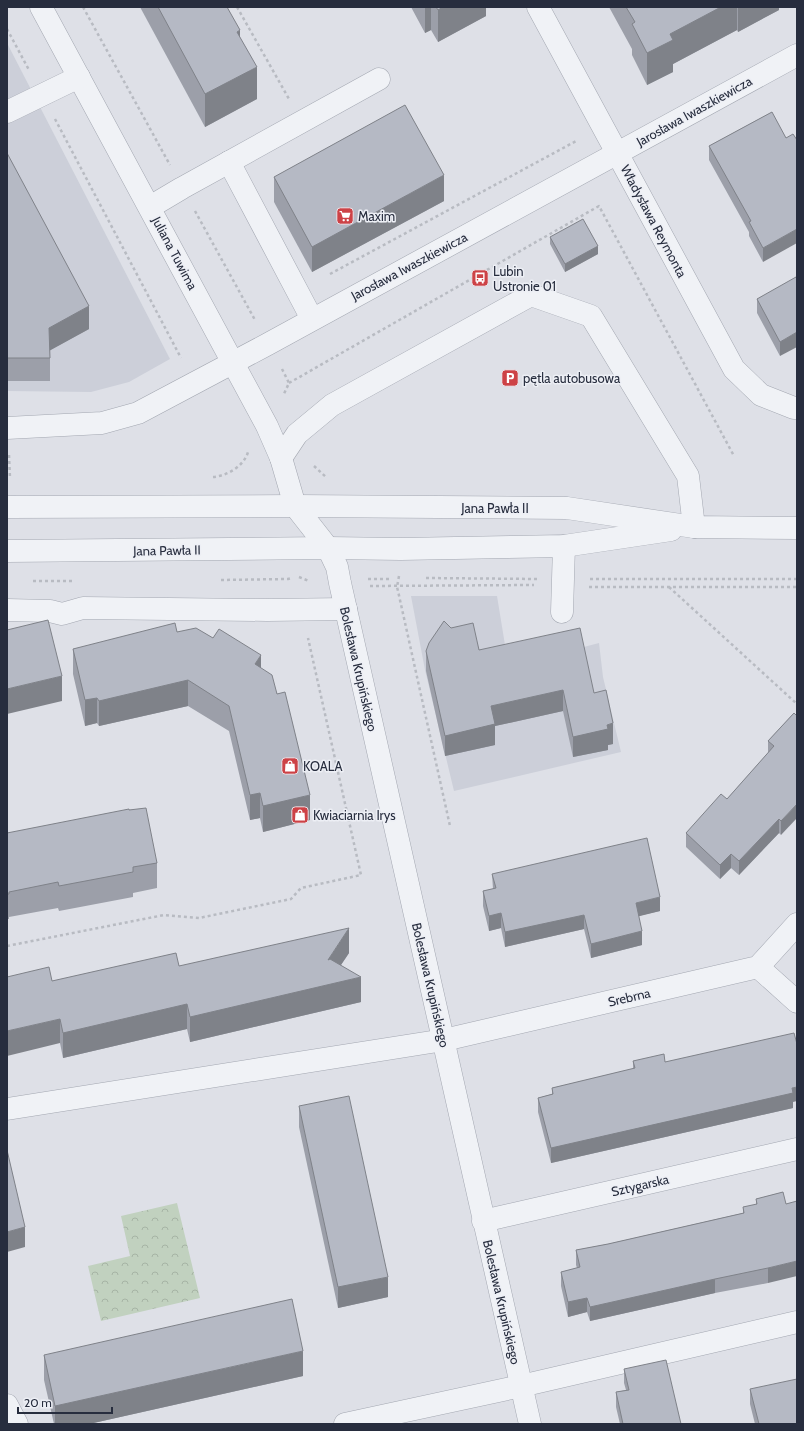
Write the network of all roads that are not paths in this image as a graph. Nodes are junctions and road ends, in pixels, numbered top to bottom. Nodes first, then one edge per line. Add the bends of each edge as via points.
1 (41, 7) edge
2 (538, 7) edge
3 (797, 55) edge
4 (79, 78) junction
5 (379, 79) dead end
6 (7, 112) edge
7 (617, 153) junction
8 (229, 162) junction
9 (150, 207) junction
10 (312, 319) junction
11 (233, 362) junction
12 (797, 408) edge
13 (7, 428) edge
14 (281, 458) junction
15 (295, 506) junction
16 (7, 508) edge
17 (694, 527) junction
18 (797, 528) edge
19 (564, 546) junction
20 (328, 548) junction
21 (7, 551) edge
22 (346, 609) junction
23 (7, 610) edge
24 (562, 612) dead end
25 (797, 924) edge
26 (758, 967) junction
27 (797, 1002) edge
28 (444, 1040) junction
29 (7, 1109) edge
30 (797, 1149) edge
31 (484, 1221) junction
32 (797, 1322) edge
33 (521, 1386) junction
34 (7, 1405) edge
35 (17, 1424) edge
36 (345, 1424) edge
37 (530, 1424) edge

1 - 4 street, Juliana Tuwima
2 - 7 street, Władysława Reymonta
3 - 7 street, Jarosława Iwaszkiewicza
4 - 6 street
4 - 9 street, Juliana Tuwima
5 - 8 street
7 - 10 street, Jarosława Iwaszkiewicza
7 - 12 street, Władysława Reymonta via 734,369 761,395
8 - 9 street
8 - 10 street
9 - 11 street, Juliana Tuwima
10 - 11 street, Jarosława Iwaszkiewicza
11 - 13 street, Jarosława Iwaszkiewicza via 138,413 102,423
11 - 14 street, Juliana Tuwima
14 - 15 street, Juliana Tuwima
14 - 17 street via 297,434 332,405 531,295 591,316 688,476
15 - 16 street, Jana Pawła II
15 - 17 street, Jana Pawła II via 567,508
15 - 20 street
17 - 18 street, Jana Pawła II
17 - 19 street, Jana Pawła II
19 - 20 street, Jana Pawła II
19 - 24 street
20 - 21 street, Jana Pawła II
20 - 22 street, Bolesława Krupińskiego via 337,567
22 - 23 street via 83,608 62,614 50,610
22 - 28 street, Bolesława Krupińskiego
25 - 26 street
26 - 27 street
26 - 28 street, Srebrna
28 - 29 street, Srebrna
28 - 31 street, Bolesława Krupińskiego
30 - 31 street, Sztygarska
31 - 33 street, Bolesława Krupińskiego
32 - 33 street
33 - 36 street
33 - 37 street, Bolesława Krupińskiego
34 - 35 street

